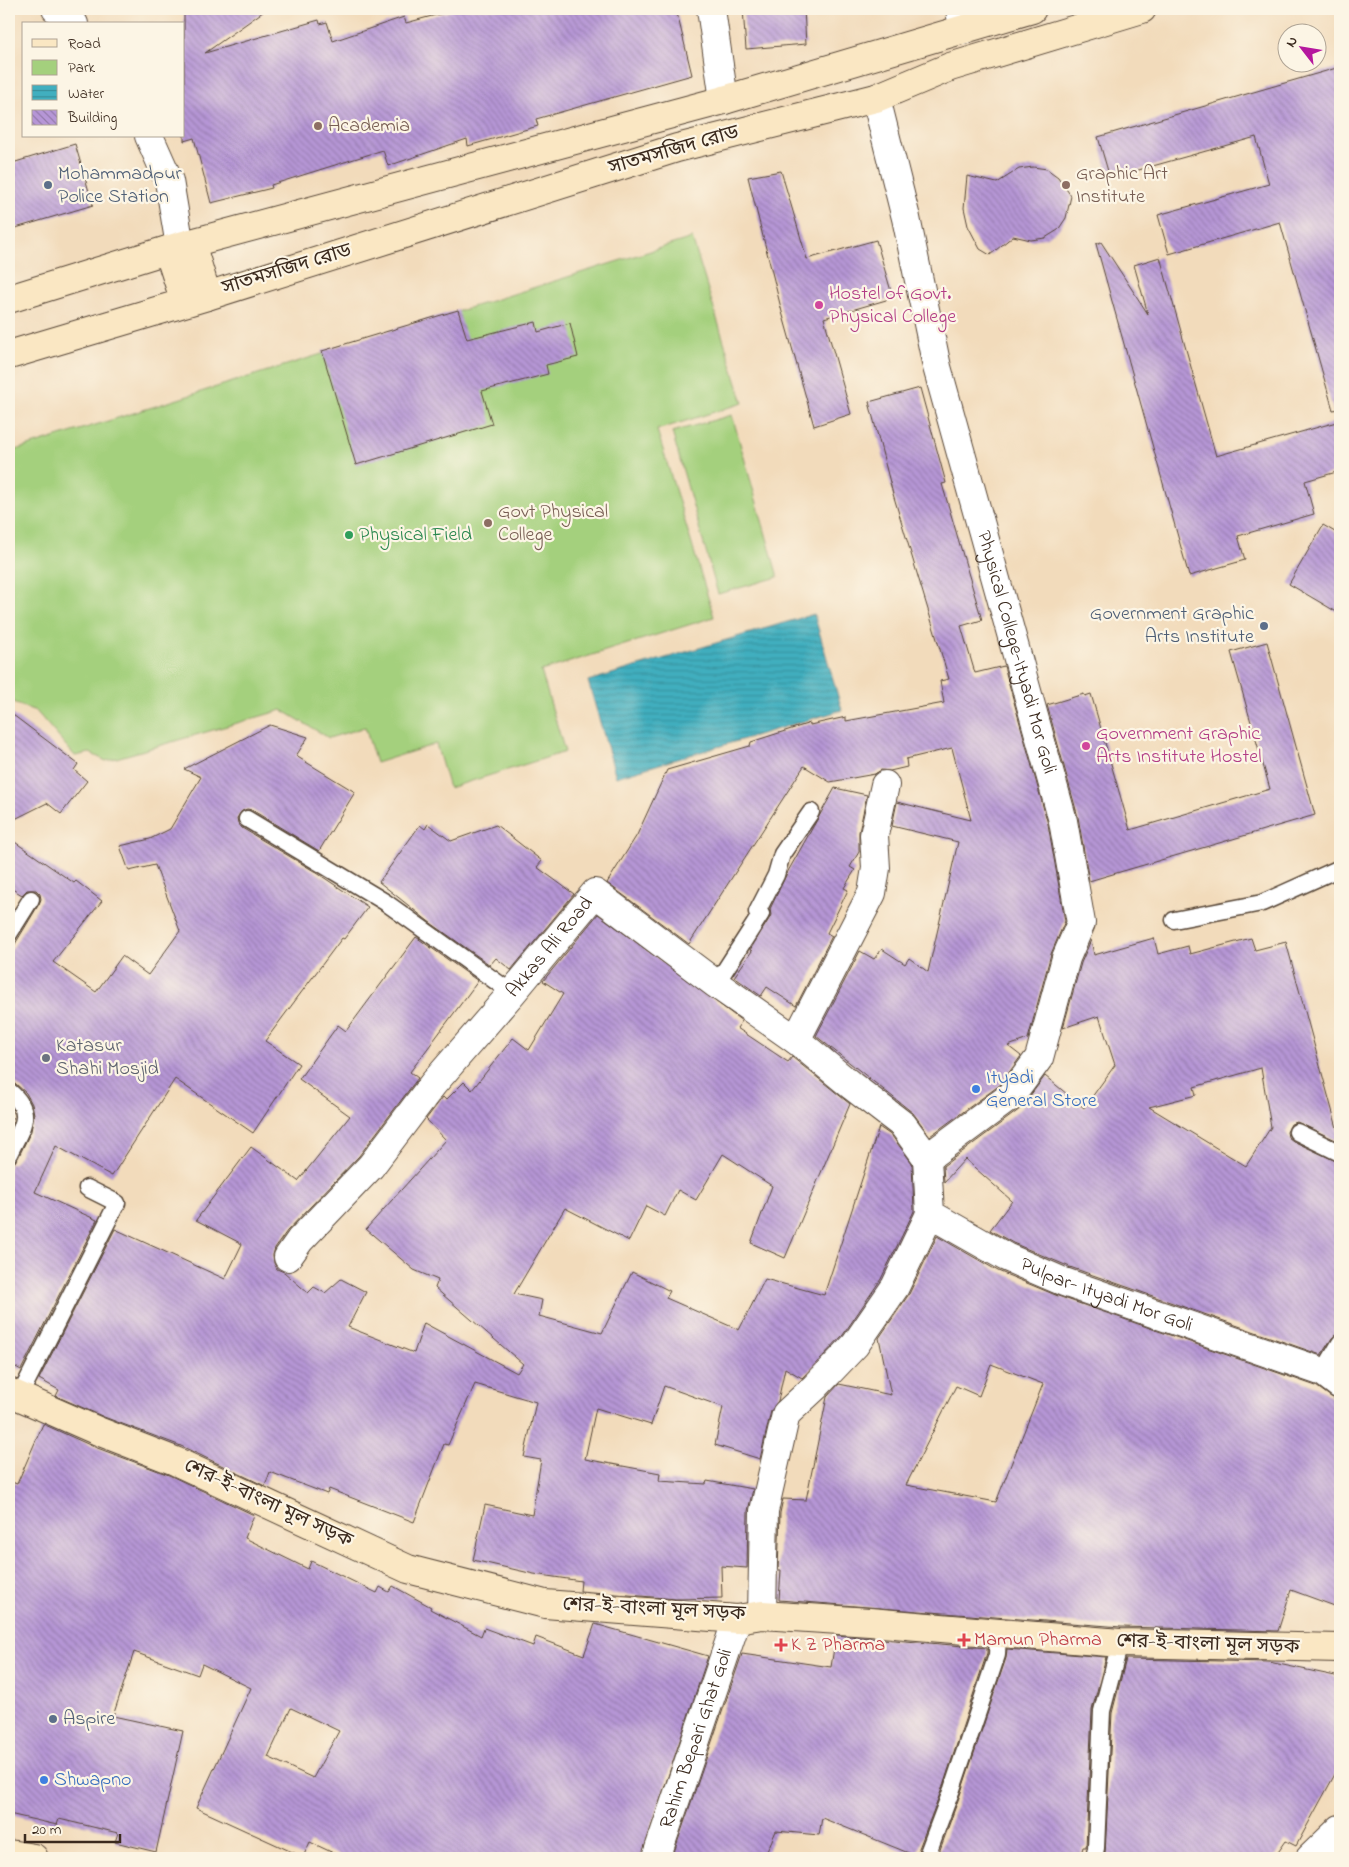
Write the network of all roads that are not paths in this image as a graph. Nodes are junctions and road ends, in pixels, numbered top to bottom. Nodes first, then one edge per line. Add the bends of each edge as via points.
1 (56, 9) edge
2 (710, 9) edge
3 (1032, 9) edge
4 (1142, 9) edge
5 (962, 19) edge
6 (72, 22) edge
7 (876, 98) junction
8 (724, 100) junction
9 (150, 138) edge
10 (180, 246) junction
11 (9, 299) edge
12 (196, 299) junction
13 (9, 355) edge
14 (885, 786) dead end
15 (811, 812) dead end
16 (247, 819) dead end
17 (1340, 868) edge
18 (30, 899) dead end
19 (1174, 920) dead end
20 (9, 934) edge
21 (716, 984) junction
22 (512, 993) junction
23 (796, 1040) junction
24 (9, 1091) edge
25 (1297, 1132) dead end
26 (1340, 1153) edge
27 (9, 1154) edge
28 (926, 1158) junction
29 (87, 1188) dead end
30 (930, 1214) junction
31 (288, 1257) dead end
32 (1340, 1343) edge
33 (1332, 1378) edge
34 (14, 1394) edge
35 (750, 1617) junction
36 (998, 1633) junction
37 (1120, 1644) junction
38 (1340, 1648) edge
39 (1340, 1828) edge
40 (9, 1854) edge
41 (34, 1858) edge
42 (656, 1858) edge
43 (926, 1858) edge
44 (1094, 1858) edge
45 (1310, 1858) edge

1 - 6 street
2 - 8 street
3 - 5 main road, সাতমসজিদ রোড
4 - 7 main road, সাতমসজিদ রোড via 950,67
5 - 8 main road, সাতমসজিদ রোড
7 - 12 main road, সাতমসজিদ রোড via 677,148
7 - 28 street, Physical College-Ityadi Mor Goli via 906,218 937,367 1063,821 1081,923 1066,958 1039,1058 1011,1096
8 - 10 main road, সাতমসজিদ রোড
9 - 10 street via 169,181
10 - 11 main road, সাতমসজিদ রোড
10 - 12 main road
12 - 13 main road, সাতমসজিদ রোড
14 - 23 street via 874,835 876,868 872,893
15 - 21 lane via 782,854 776,875 757,912 761,914
16 - 22 lane via 386,902
17 - 19 lane via 1262,902
18 - 20 lane
21 - 22 street, Akkas Ali Road via 595,892
21 - 23 street, Akkas Ali Road
22 - 31 street, Akkas Ali Road via 433,1084 371,1166 300,1240
23 - 28 street, Akkas Ali Road via 903,1125
24 - 27 lane via 19,1099 25,1112
25 - 26 lane
28 - 30 street
29 - 34 lane via 117,1203
30 - 33 street, Pulpar- Ityadi Mor Goli via 1006,1257 1064,1282
30 - 35 street, Rahim Bepari Ghat Goli via 895,1287 854,1345 786,1414 764,1511
32 - 33 lane
34 - 35 main road, শের-ই-বাংলা মূল সড়ক via 175,1461 408,1569 545,1604
35 - 36 main road, শের-ই-বাংলা মূল সড়ক
35 - 42 street, Rahim Bepari Ghat Goli
36 - 37 main road, শের-ই-বাংলা মূল সড়ক
36 - 43 lane via 997,1655
37 - 38 main road, শের-ই-বাংলা মূল সড়ক
37 - 44 lane via 1102,1711
39 - 45 street
40 - 41 main road

